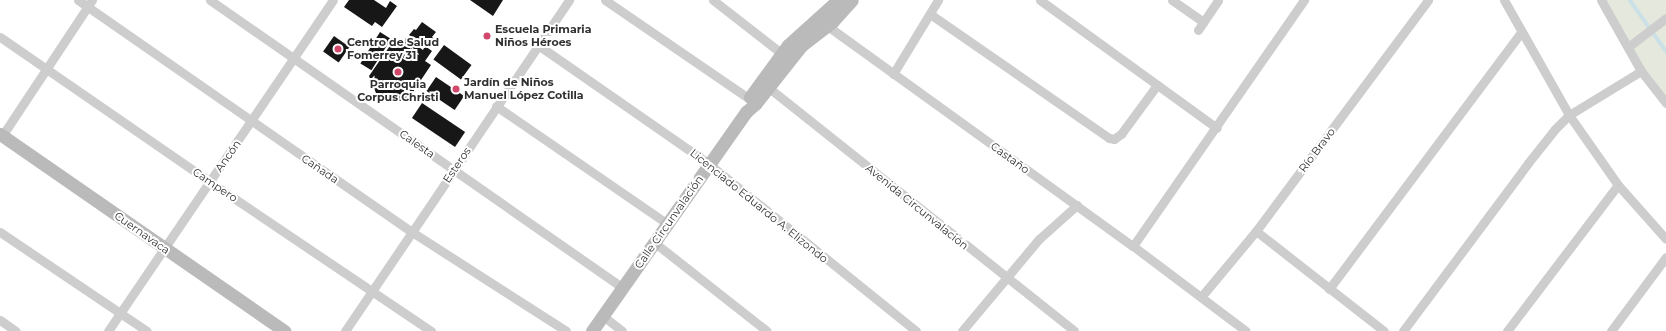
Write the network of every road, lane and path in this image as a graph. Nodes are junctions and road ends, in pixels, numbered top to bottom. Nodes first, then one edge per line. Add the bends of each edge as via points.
1 (78, 0) edge
2 (210, 0) edge
3 (333, 0) edge
4 (569, 0) edge
5 (605, 0) edge
6 (713, 0) edge
7 (852, 0) edge
8 (938, 0) edge
9 (1040, 0) edge
10 (1172, 0) edge
11 (1218, 0) edge
12 (1428, 0) edge
13 (1504, 0) edge
14 (1601, 0) edge
15 (1302, 1) edge
16 (90, 3) edge
17 (835, 4) edge
18 (930, 14) junction
19 (1666, 18) edge
20 (822, 22) junction
21 (1521, 32) junction
22 (0, 37) edge
23 (538, 45) junction
24 (1628, 47) junction
25 (781, 54) junction
26 (294, 58) junction
27 (46, 68) junction
28 (1642, 71) junction
29 (893, 74) junction
30 (765, 84) junction
31 (1157, 85) junction
32 (752, 101) junction
33 (1666, 103) edge
34 (496, 106) junction
35 (1569, 115) junction
36 (251, 122) junction
37 (1217, 128) junction
38 (1, 135) edge
39 (709, 164) junction
40 (454, 170) junction
41 (210, 182) junction
42 (1618, 185) junction
43 (1076, 206) junction
44 (668, 224) junction
45 (1256, 231) junction
46 (0, 232) edge
47 (412, 232) junction
48 (1666, 239) edge
49 (655, 243) junction
50 (1133, 246) junction
51 (164, 248) junction
52 (1666, 257) edge
53 (1006, 277) junction
54 (623, 288) junction
55 (1329, 289) junction
56 (373, 291) junction
57 (1201, 297) junction
58 (120, 313) junction
59 (603, 316) junction
60 (0, 320) edge
61 (16, 331) edge
62 (108, 331) edge
63 (147, 331) edge
64 (285, 331) edge
65 (345, 331) edge
66 (431, 331) edge
67 (566, 331) edge
68 (592, 331) edge
69 (622, 331) edge
70 (767, 331) edge
71 (916, 331) edge
72 (962, 331) edge
73 (1074, 331) edge
74 (1246, 331) edge
75 (1384, 331) edge
76 (1403, 331) edge
77 (1507, 331) edge
78 (1611, 331) edge

1 - 16 street, Cañada
2 - 26 street, Calesta
3 - 26 street, Ancón
4 - 23 street, Esteros
5 - 32 street
6 - 25 street
7 - 17 street
8 - 18 street
9 - 31 street
10 - 11 street via 1200,26
12 - 45 street, Río Bravo
13 - 21 street
14 - 24 street
15 - 37 street
16 - 27 street
16 - 36 street, Cañada
17 - 20 street
18 - 29 street
18 - 31 street via 1109,138 1114,139 1120,134
19 - 24 street
20 - 25 street, Calle Circunvalación via 795,39
20 - 29 street, Castaño
20 - 30 street, Calle Circunvalación
21 - 35 street
21 - 55 street
22 - 27 street, Campero
23 - 34 street, Esteros
23 - 39 street, Licenciado Eduardo A. Elizondo
24 - 28 street
25 - 30 street, Calle Circunvalación
26 - 36 street, Ancón
26 - 40 street, Calesta
27 - 38 street
27 - 41 street, Campero
28 - 33 street
28 - 35 street
29 - 43 street, Castaño
30 - 32 street, Calle Circunvalación
30 - 53 street, Avenida Circunvalación
31 - 37 street
32 - 39 street, Calle Circunvalación
34 - 40 street, Esteros
34 - 44 street
35 - 42 street
35 - 76 street via 1528,163
36 - 41 street, Ancón
36 - 47 street, Cañada
37 - 50 street
38 - 51 street, Cuernavaca
39 - 44 street, Calle Circunvalación
39 - 71 street, Licenciado Eduardo A. Elizondo
40 - 47 street, Esteros
40 - 54 street, Calesta
41 - 51 street, Ancón
41 - 56 street, Campero
42 - 48 street
42 - 77 street
43 - 50 street, Castaño
43 - 53 street via 1039,239
44 - 49 street, Calle Circunvalación
45 - 55 street
45 - 57 street, Río Bravo
46 - 58 street
47 - 56 street, Esteros
47 - 67 street, Cañada
49 - 54 street, Calle Circunvalación
49 - 70 street
50 - 57 street, Castaño
51 - 58 street, Ancón
51 - 64 street, Cuernavaca
52 - 78 street
53 - 72 street
53 - 73 street, Avenida Circunvalación
54 - 59 street, Calle Circunvalación
55 - 75 street
56 - 65 street, Esteros
56 - 66 street, Campero
57 - 74 street, Castaño
58 - 62 street, Ancón
58 - 63 street
59 - 68 street, Calle Circunvalación
59 - 69 street
60 - 61 street

